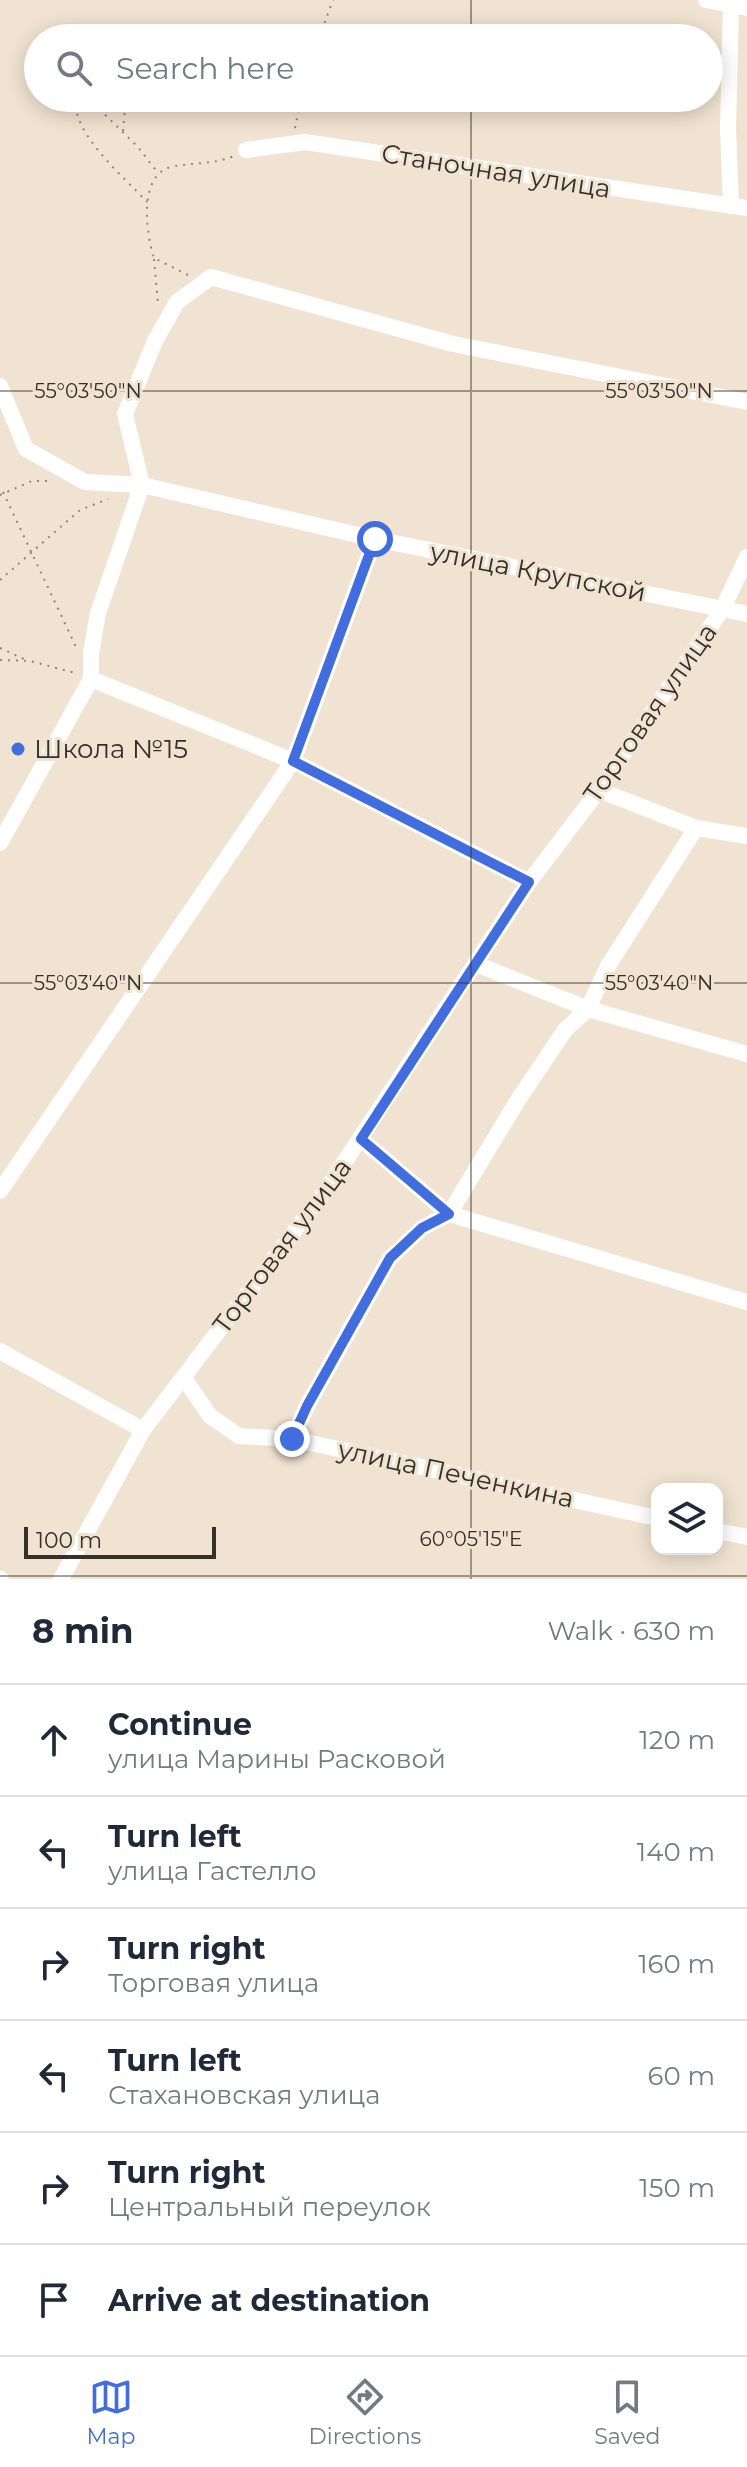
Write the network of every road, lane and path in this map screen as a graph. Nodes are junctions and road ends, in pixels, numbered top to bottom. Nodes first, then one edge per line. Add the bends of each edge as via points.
1 (333, 0) edge
2 (706, 0) edge
3 (739, 6) edge
4 (324, 24) edge
5 (75, 112) edge
6 (102, 112) edge
7 (125, 112) edge
8 (298, 112) edge
9 (123, 132) junction
10 (305, 142) junction
11 (246, 150) joint
12 (159, 174) junction
13 (148, 203) junction
14 (739, 207) edge
15 (154, 258) junction
16 (211, 277) junction
17 (157, 313) dead end
18 (0, 386) edge
19 (747, 402) edge
20 (59, 481) dead end
21 (142, 485) junction
22 (1, 494) edge
23 (118, 495) dead end
24 (375, 539) junction
25 (32, 552) junction
26 (747, 557) edge
27 (0, 580) edge
28 (723, 608) junction
29 (747, 614) edge
30 (0, 648) edge
31 (78, 651) dead end
32 (0, 660) edge
33 (30, 661) junction
34 (91, 679) junction
35 (293, 761) junction
36 (599, 790) junction
37 (696, 828) junction
38 (747, 836) edge
39 (0, 843) edge
40 (529, 882) junction
41 (476, 964) junction
42 (588, 1009) junction
43 (747, 1054) edge
44 (361, 1139) junction
45 (0, 1191) edge
46 (449, 1214) junction
47 (747, 1302) edge
48 (0, 1351) edge
49 (184, 1378) junction
50 (143, 1430) junction
51 (292, 1439) junction
52 (651, 1517) edge
53 (723, 1532) edge
54 (747, 1537) edge
55 (61, 1579) edge

1 - 4 path
2 - 3 street
3 - 14 street via 728,129
5 - 13 path via 99,152
6 - 9 path
7 - 9 path
8 - 10 path via 295,128
9 - 12 path
10 - 11 street, Станочная улица
10 - 14 street, Станочная улица
11 - 12 path via 207,165 167,168
12 - 13 path
13 - 15 path via 147,237
15 - 16 path via 192,277
15 - 17 path
16 - 19 street via 453,344
16 - 21 street via 177,302 125,414
18 - 21 street, улица Крупской via 26,449 85,482
20 - 22 path via 32,481
21 - 24 street, улица Крупской
21 - 34 street via 98,613
22 - 25 path
23 - 25 path via 80,510
24 - 28 street, улица Крупской
24 - 35 street
25 - 27 path
25 - 31 path
26 - 28 street, Торговая улица
28 - 29 street, улица Крупской
28 - 36 street, Торговая улица
30 - 33 path
32 - 33 path
33 - 34 path
34 - 35 street
34 - 39 street
35 - 40 street
35 - 45 street
36 - 37 street
36 - 40 street, Торговая улица
37 - 38 street
37 - 42 street via 608,966
40 - 41 street, Торговая улица
41 - 42 street
41 - 44 street, Торговая улица
42 - 43 street
42 - 46 street via 565,1030
44 - 46 street
44 - 49 street, Торговая улица
46 - 47 street
46 - 51 street via 422,1228 390,1258
48 - 50 street
49 - 50 street, Торговая улица
49 - 51 street, улица Печенкина via 210,1416 239,1436
50 - 55 street, Торговая улица
51 - 52 street, улица Печенкина
53 - 54 street

